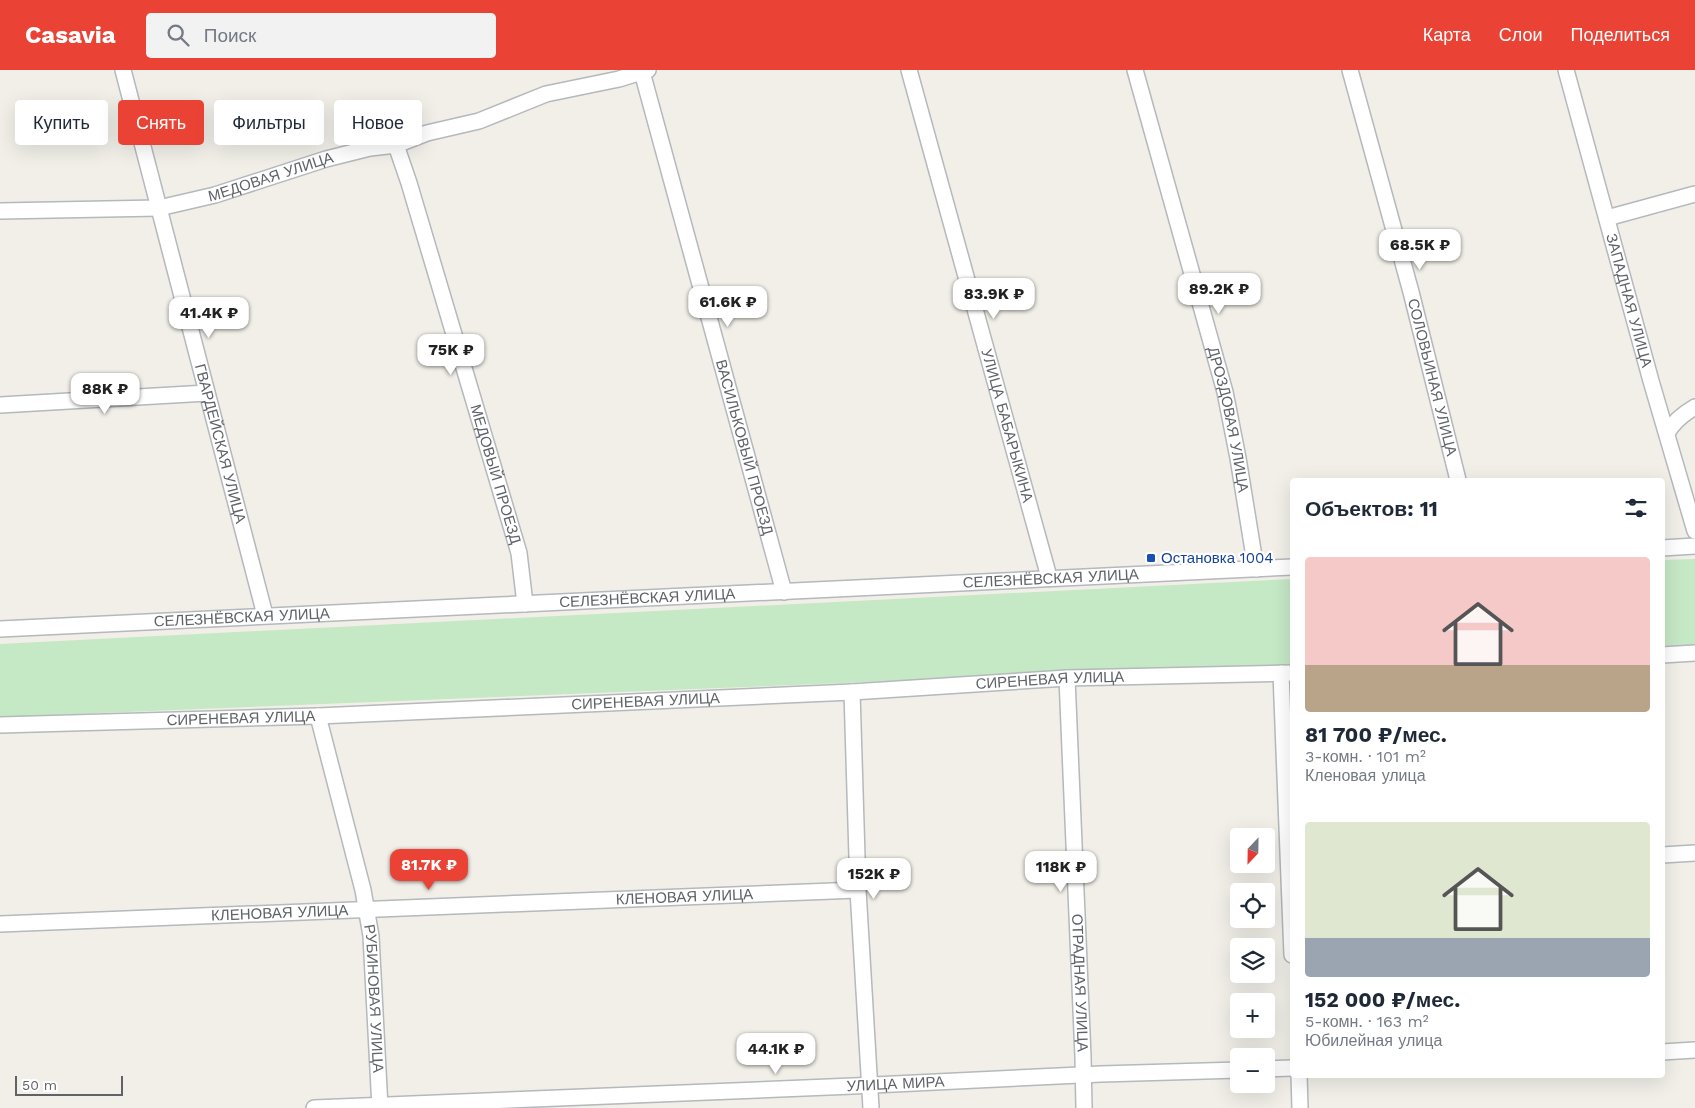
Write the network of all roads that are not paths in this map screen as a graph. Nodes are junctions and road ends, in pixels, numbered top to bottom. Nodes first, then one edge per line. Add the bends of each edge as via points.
1 (122, 70) edge
2 (909, 70) edge
3 (1135, 70) edge
4 (1350, 70) edge
5 (1566, 70) edge
6 (645, 71) edge
7 (422, 134) edge
8 (396, 145) joint
9 (1695, 194) edge
10 (159, 208) junction
11 (0, 211) edge
12 (1607, 218) junction
13 (207, 393) junction
14 (0, 405) edge
15 (1695, 407) edge
16 (1667, 433) junction
17 (1457, 478) edge
18 (1695, 531) edge
19 (1695, 546) edge
20 (1665, 548) edge
21 (1290, 567) edge
22 (1256, 569) junction
23 (1049, 578) junction
24 (784, 592) junction
25 (525, 604) junction
26 (265, 615) junction
27 (0, 629) edge
28 (1695, 653) edge
29 (1665, 655) edge
30 (1287, 673) edge
31 (1066, 678) junction
32 (852, 692) junction
33 (318, 716) junction
34 (0, 725) edge
35 (1290, 821) edge
36 (1695, 853) edge
37 (1665, 854) edge
38 (858, 890) junction
39 (367, 908) junction
40 (0, 924) edge
41 (1695, 1050) edge
42 (1665, 1052) edge
43 (1290, 1068) edge
44 (1275, 1069) edge
45 (1230, 1070) edge
46 (1083, 1075) junction
47 (1299, 1078) edge
48 (870, 1086) junction
49 (380, 1107) edge
50 (314, 1108) edge
51 (871, 1108) edge
52 (1084, 1108) edge
53 (1300, 1108) edge

1 - 10 street, ГВАРДЕЙСКАЯ УЛИЦА
2 - 23 street, УЛИЦА БАБАРЫКИНА
3 - 22 street, ДРОЗДОВАЯ УЛИЦА via 1225,392
4 - 17 street, СОЛОВЬИНАЯ УЛИЦА
5 - 12 street, ЗАПАДНАЯ УЛИЦА
6 - 7 street, МЕДОВАЯ УЛИЦА via 546,94 479,121
6 - 24 street, ВАСИЛЬКОВЫЙ ПРОЕЗД
8 - 10 street, МЕДОВАЯ УЛИЦА via 326,159
8 - 25 street, МЕДОВЫЙ ПРОЕЗД via 518,553
9 - 12 street
10 - 11 street, МЕДОВАЯ УЛИЦА
10 - 13 street, ГВАРДЕЙСКАЯ УЛИЦА
12 - 16 street, ЗАПАДНАЯ УЛИЦА
13 - 14 street
13 - 26 street, ГВАРДЕЙСКАЯ УЛИЦА
15 - 16 street via 1684,413
16 - 18 street, ЗАПАДНАЯ УЛИЦА
19 - 20 street
21 - 22 street, СЕЛЕЗНЁВСКАЯ УЛИЦА
22 - 23 street, СЕЛЕЗНЁВСКАЯ УЛИЦА
23 - 24 street, СЕЛЕЗНЁВСКАЯ УЛИЦА
24 - 25 street, СЕЛЕЗНЁВСКАЯ УЛИЦА
25 - 26 street, СЕЛЕЗНЁВСКАЯ УЛИЦА
26 - 27 street, СЕЛЕЗНЁВСКАЯ УЛИЦА
28 - 29 street
30 - 31 street, СИРЕНЕВАЯ УЛИЦА
30 - 35 street
31 - 32 street, СИРЕНЕВАЯ УЛИЦА
31 - 46 street, ОТРАДНАЯ УЛИЦА
32 - 33 street, СИРЕНЕВАЯ УЛИЦА
32 - 38 street
33 - 34 street, СИРЕНЕВАЯ УЛИЦА
33 - 39 street, РУБИНОВАЯ УЛИЦА
36 - 37 street
38 - 39 street, КЛЕНОВАЯ УЛИЦА
38 - 48 street
39 - 40 street, КЛЕНОВАЯ УЛИЦА
39 - 49 street, РУБИНОВАЯ УЛИЦА via 372,936
41 - 42 street
43 - 44 street
45 - 46 street, УЛИЦА МИРА
46 - 48 street, УЛИЦА МИРА
46 - 52 street, ОТРАДНАЯ УЛИЦА
47 - 53 street
48 - 49 street, УЛИЦА МИРА
48 - 51 street
49 - 50 street, УЛИЦА МИРА

